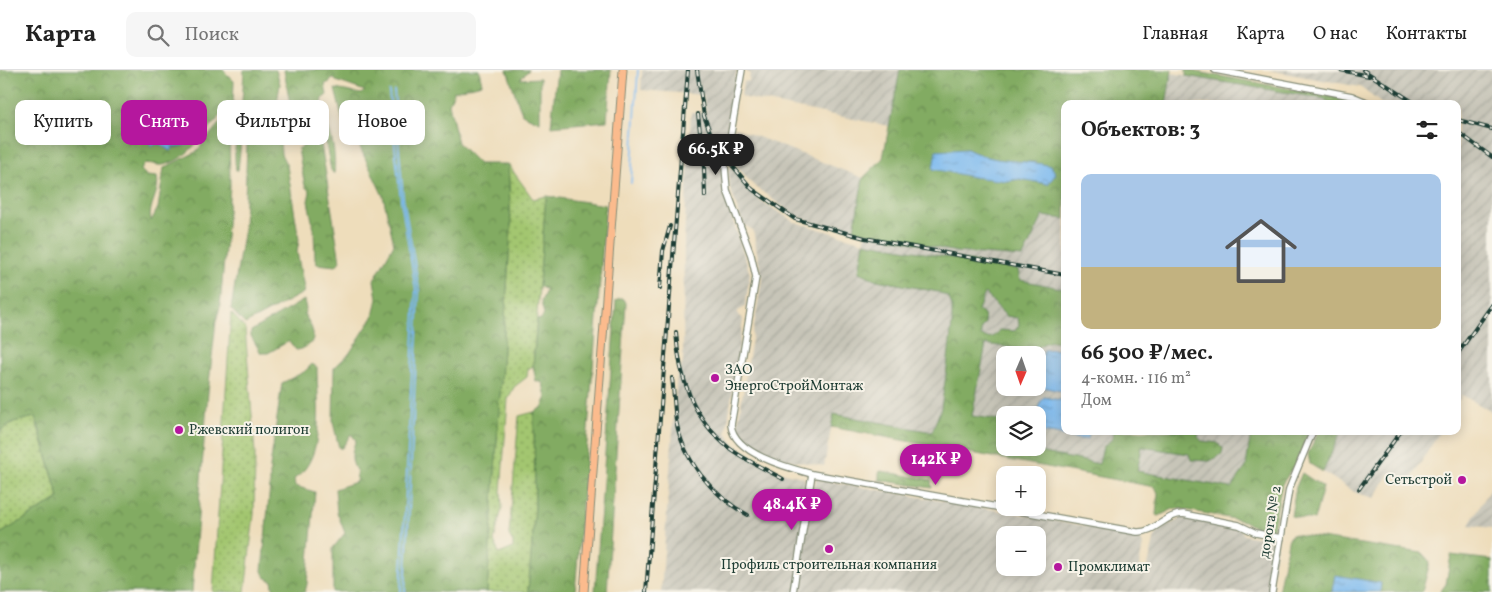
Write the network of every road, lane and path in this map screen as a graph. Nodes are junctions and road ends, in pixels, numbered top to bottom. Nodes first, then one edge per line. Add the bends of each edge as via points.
1 (623, 70) edge
2 (742, 70) edge
3 (1215, 70) edge
4 (1362, 100) edge
5 (1311, 435) edge
6 (812, 474) junction
7 (1281, 538) junction
8 (584, 592) edge
9 (793, 592) edge
10 (1272, 592) edge

1 - 8 main road
2 - 6 street via 725,167 727,190 756,277 732,432 742,445 776,464
3 - 4 street
5 - 7 street, дорога № 2 via 1289,489
6 - 7 street via 1138,532 1183,514 1239,525 1256,533
6 - 9 street
7 - 10 street, дорога № 2

